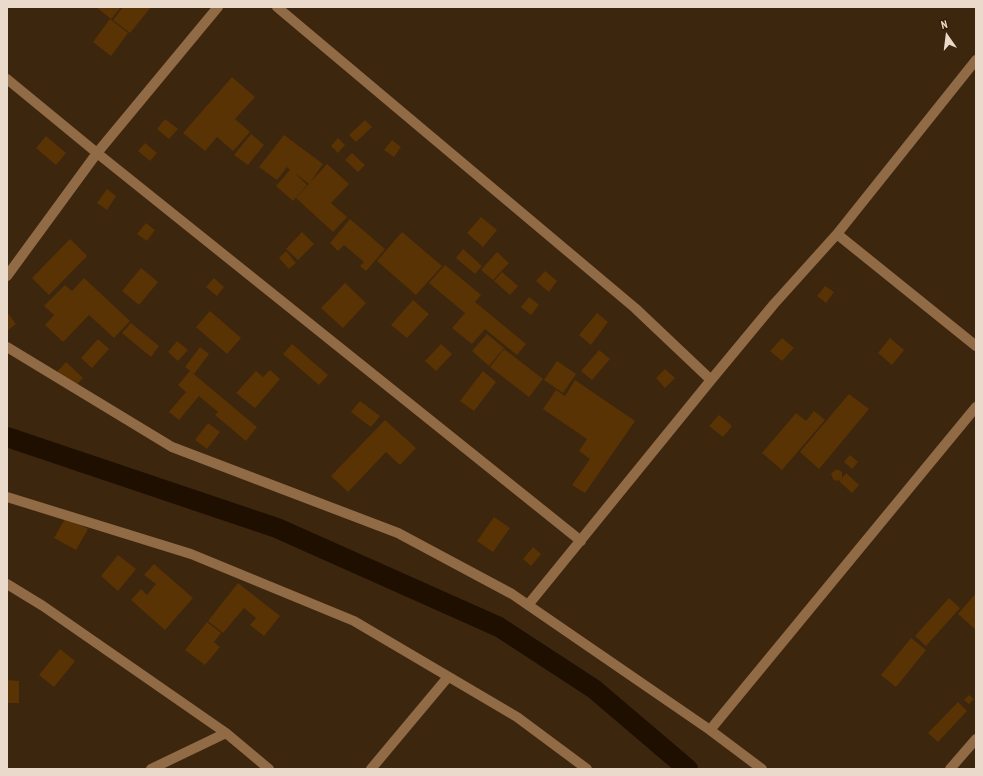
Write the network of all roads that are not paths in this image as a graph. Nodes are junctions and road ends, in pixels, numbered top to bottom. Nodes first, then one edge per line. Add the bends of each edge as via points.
1 (218, 7) edge
2 (277, 7) edge
3 (976, 60) edge
4 (7, 79) edge
5 (97, 153) junction
6 (837, 234) junction
7 (7, 276) edge
8 (976, 346) edge
9 (7, 347) edge
10 (712, 380) junction
11 (976, 407) edge
12 (7, 497) edge
13 (581, 541) junction
14 (7, 584) edge
15 (528, 605) junction
16 (448, 677) junction
17 (710, 730) junction
18 (226, 733) junction
19 (976, 739) edge
20 (151, 769) edge
21 (269, 769) edge
22 (370, 769) edge
23 (587, 769) edge
24 (762, 769) edge
25 (950, 769) edge

1 - 5 street
2 - 10 street via 635,308
3 - 6 street
4 - 5 street
5 - 7 street
5 - 13 street
6 - 8 street
6 - 10 street via 774,304
9 - 15 street via 172,447 398,533
10 - 13 street
11 - 17 street
12 - 16 street via 199,557 354,622
13 - 15 street
14 - 18 street via 43,606
15 - 17 street
16 - 22 street
16 - 23 street via 517,717
17 - 24 street
18 - 20 street
18 - 21 street
19 - 25 street

